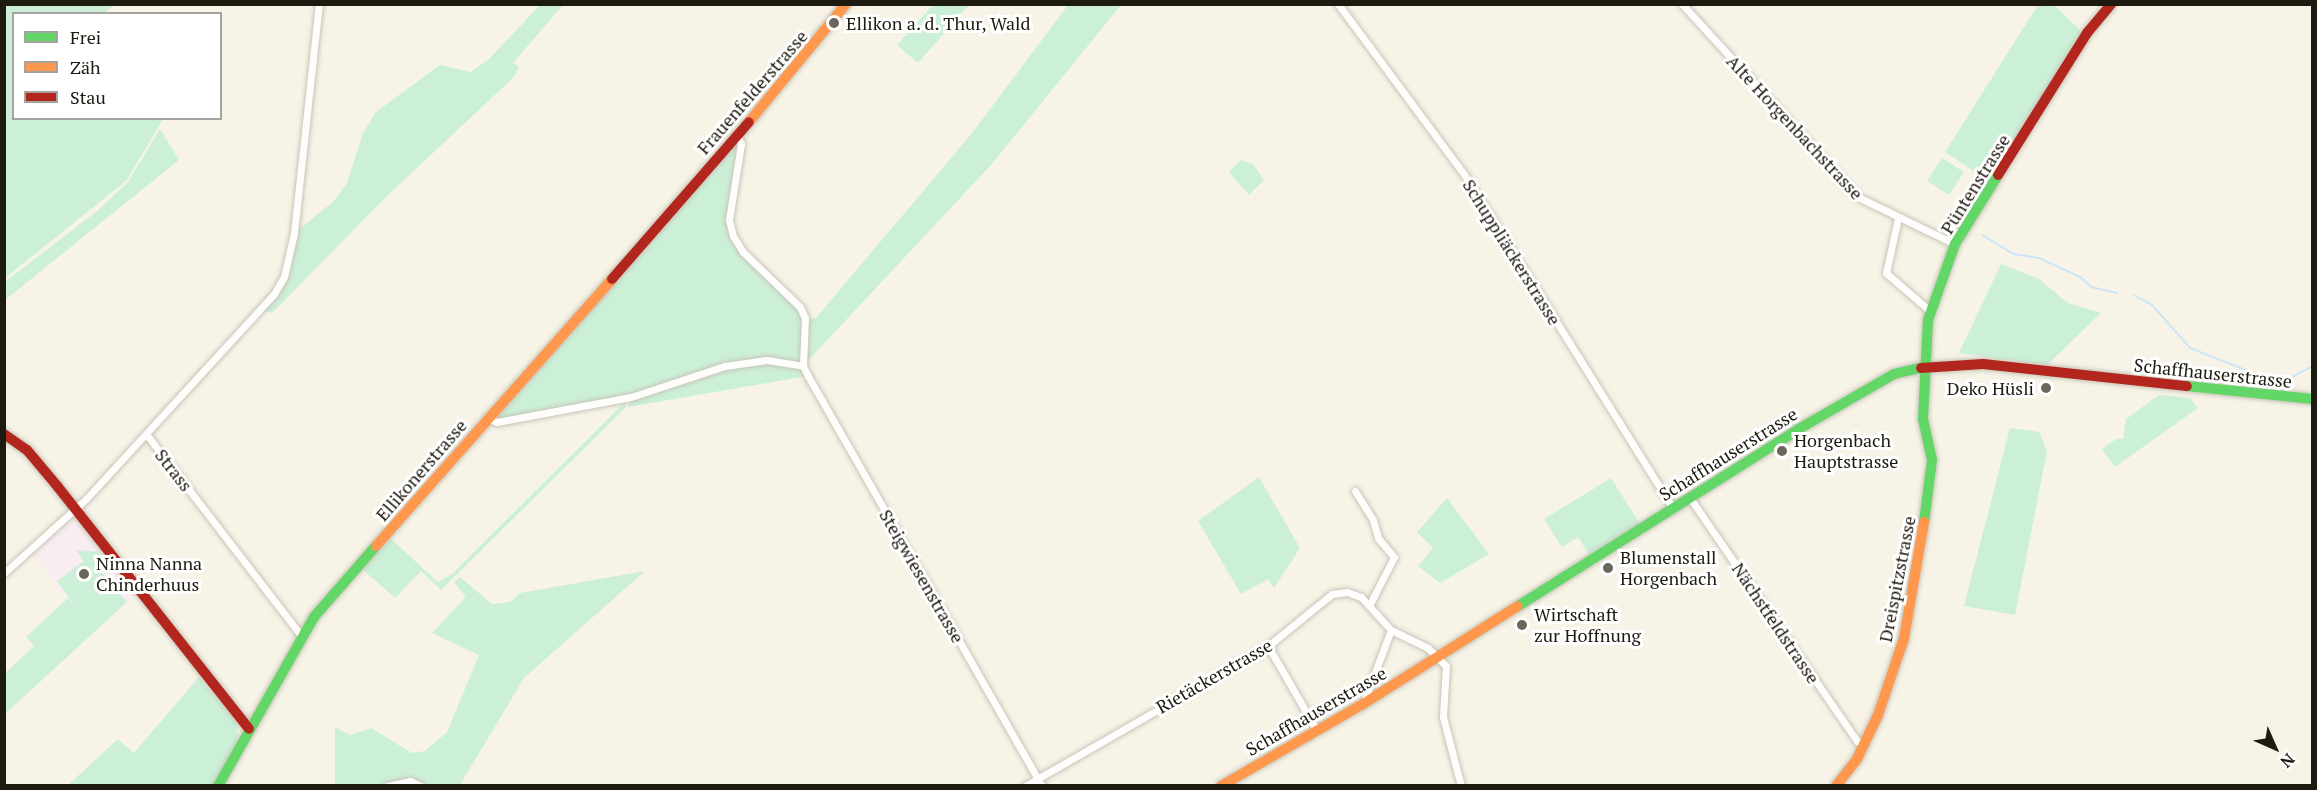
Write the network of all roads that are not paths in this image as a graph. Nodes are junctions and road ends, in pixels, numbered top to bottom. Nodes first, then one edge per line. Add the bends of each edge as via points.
1 (319, 4) edge
2 (846, 4) edge
3 (1338, 4) edge
4 (1682, 4) edge
5 (2111, 4) edge
6 (737, 136) junction
7 (680, 199) joint
8 (1898, 218) junction
9 (1955, 244) junction
10 (1930, 311) junction
11 (1924, 365) junction
12 (803, 366) junction
13 (2313, 399) edge
14 (488, 419) junction
15 (4, 434) edge
16 (146, 434) junction
17 (1355, 491) dead end
18 (1690, 498) junction
19 (75, 508) junction
20 (1673, 509) junction
21 (4, 573) edge
22 (1370, 604) junction
23 (1391, 630) junction
24 (301, 635) junction
25 (1268, 646) junction
26 (1437, 657) junction
27 (1363, 704) junction
28 (249, 729) junction
29 (1317, 731) junction
30 (1864, 745) junction
31 (1038, 778) junction
32 (218, 786) edge
33 (387, 786) edge
34 (421, 786) edge
35 (1025, 786) edge
36 (1042, 786) edge
37 (1221, 786) edge
38 (1461, 786) edge
39 (1836, 786) edge

1 - 16 street via 294,233 284,277 274,294
2 - 6 street, Frauenfelderstrasse
3 - 20 street, Schuppliäckerstrasse via 1464,174
4 - 8 street, Alte Horgenbachstrasse via 1836,176 1858,197
5 - 9 street, Püntenstrasse via 2087,33
6 - 7 street, Frauenfelderstrasse
6 - 12 street via 741,144 729,220 733,236 743,252 800,307 806,324
7 - 14 street, Ellikonerstrasse
8 - 9 street, Alte Horgenbachstrasse
8 - 10 street via 1886,273
9 - 10 street, Püntenstrasse
10 - 11 street, Püntenstrasse
11 - 13 street, Schaffhauserstrasse via 1983,364
11 - 18 street, Schaffhauserstrasse via 1894,374 1850,397
11 - 30 street, Dreispitzstrasse via 1923,419 1932,460 1923,545 1904,638
12 - 14 street via 767,360 725,366 631,397 497,422
12 - 31 street, Steigwiesenstrasse
14 - 24 street, Ellikonerstrasse
15 - 19 street via 27,450
16 - 19 street, Strass
16 - 24 street, Strass
17 - 22 street via 1373,520 1378,538 1394,557
18 - 20 street, Schaffhauserstrasse
18 - 30 street, Nächstfeldstrasse via 1857,741
19 - 21 street, Strass
19 - 28 street
20 - 26 street, Schaffhauserstrasse
22 - 23 street, Rietäckerstrasse
22 - 25 street, Rietäckerstrasse via 1347,592 1332,594
23 - 26 street, Rietäckerstrasse via 1428,648
23 - 27 street
24 - 28 street, Ellikonerstrasse
25 - 29 street
25 - 31 street, Rietäckerstrasse
26 - 27 street, Schaffhauserstrasse
26 - 38 street via 1448,672 1443,717
27 - 29 street, Schaffhauserstrasse
28 - 32 street, Ellikonerstrasse
29 - 37 street, Schaffhauserstrasse
30 - 39 street, Dreispitzstrasse
31 - 35 street, Rietäckerstrasse
31 - 36 street, Steigwiesenstrasse
33 - 34 street via 410,781

